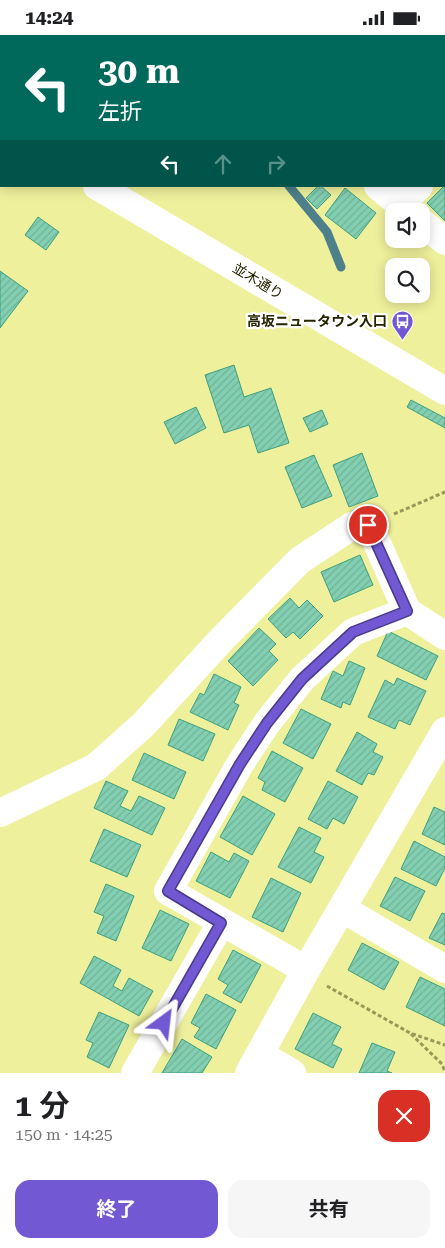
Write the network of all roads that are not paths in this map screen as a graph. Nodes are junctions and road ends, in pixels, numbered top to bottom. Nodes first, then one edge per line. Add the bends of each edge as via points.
1 (99, 187) edge
2 (379, 187) edge
3 (418, 187) edge
4 (398, 203) edge
5 (407, 203) edge
6 (430, 229) edge
7 (445, 241) edge
8 (445, 391) edge
9 (407, 611) junction
10 (445, 636) edge
11 (445, 731) edge
12 (0, 813) edge
13 (343, 909) junction
14 (221, 923) junction
15 (445, 969) edge
16 (313, 976) junction
17 (254, 1063) edge
18 (135, 1073) edge
19 (292, 1073) edge

1 - 8 street, 並木通り
2 - 4 street
3 - 5 street
6 - 7 street
9 - 10 street
9 - 12 street via 368,525 352,526 300,560 143,725 96,767
9 - 14 street via 353,632 302,679 240,764 168,891
11 - 13 street
13 - 15 street
13 - 16 street
14 - 16 street
14 - 18 street
16 - 17 street
17 - 19 street

